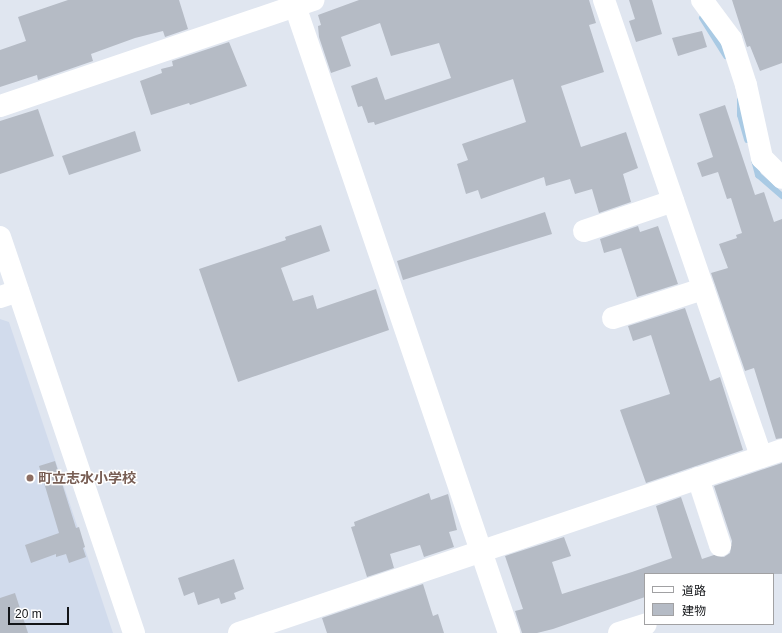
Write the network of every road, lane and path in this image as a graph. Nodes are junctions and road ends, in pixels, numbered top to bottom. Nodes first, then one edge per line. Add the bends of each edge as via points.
1 (604, 0) edge
2 (702, 0) edge
3 (301, 2) edge
4 (0, 106) edge
5 (780, 173) edge
6 (673, 201) junction
7 (584, 231) dead end
8 (0, 237) edge
9 (703, 290) junction
10 (9, 294) edge
11 (613, 318) dead end
12 (782, 450) edge
13 (760, 457) junction
14 (698, 478) junction
15 (720, 545) dead end
16 (482, 552) junction
17 (644, 625) edge
18 (134, 633) edge
19 (239, 633) edge
20 (509, 633) edge
21 (619, 633) edge

1 - 6 street
2 - 5 street via 731,39 746,85 762,158
3 - 4 street
3 - 16 street
6 - 7 street
6 - 9 street
8 - 10 street
9 - 11 street
9 - 13 street
10 - 18 street
12 - 13 street
13 - 14 street
14 - 15 street
14 - 16 street
16 - 19 street
16 - 20 street
17 - 21 street

